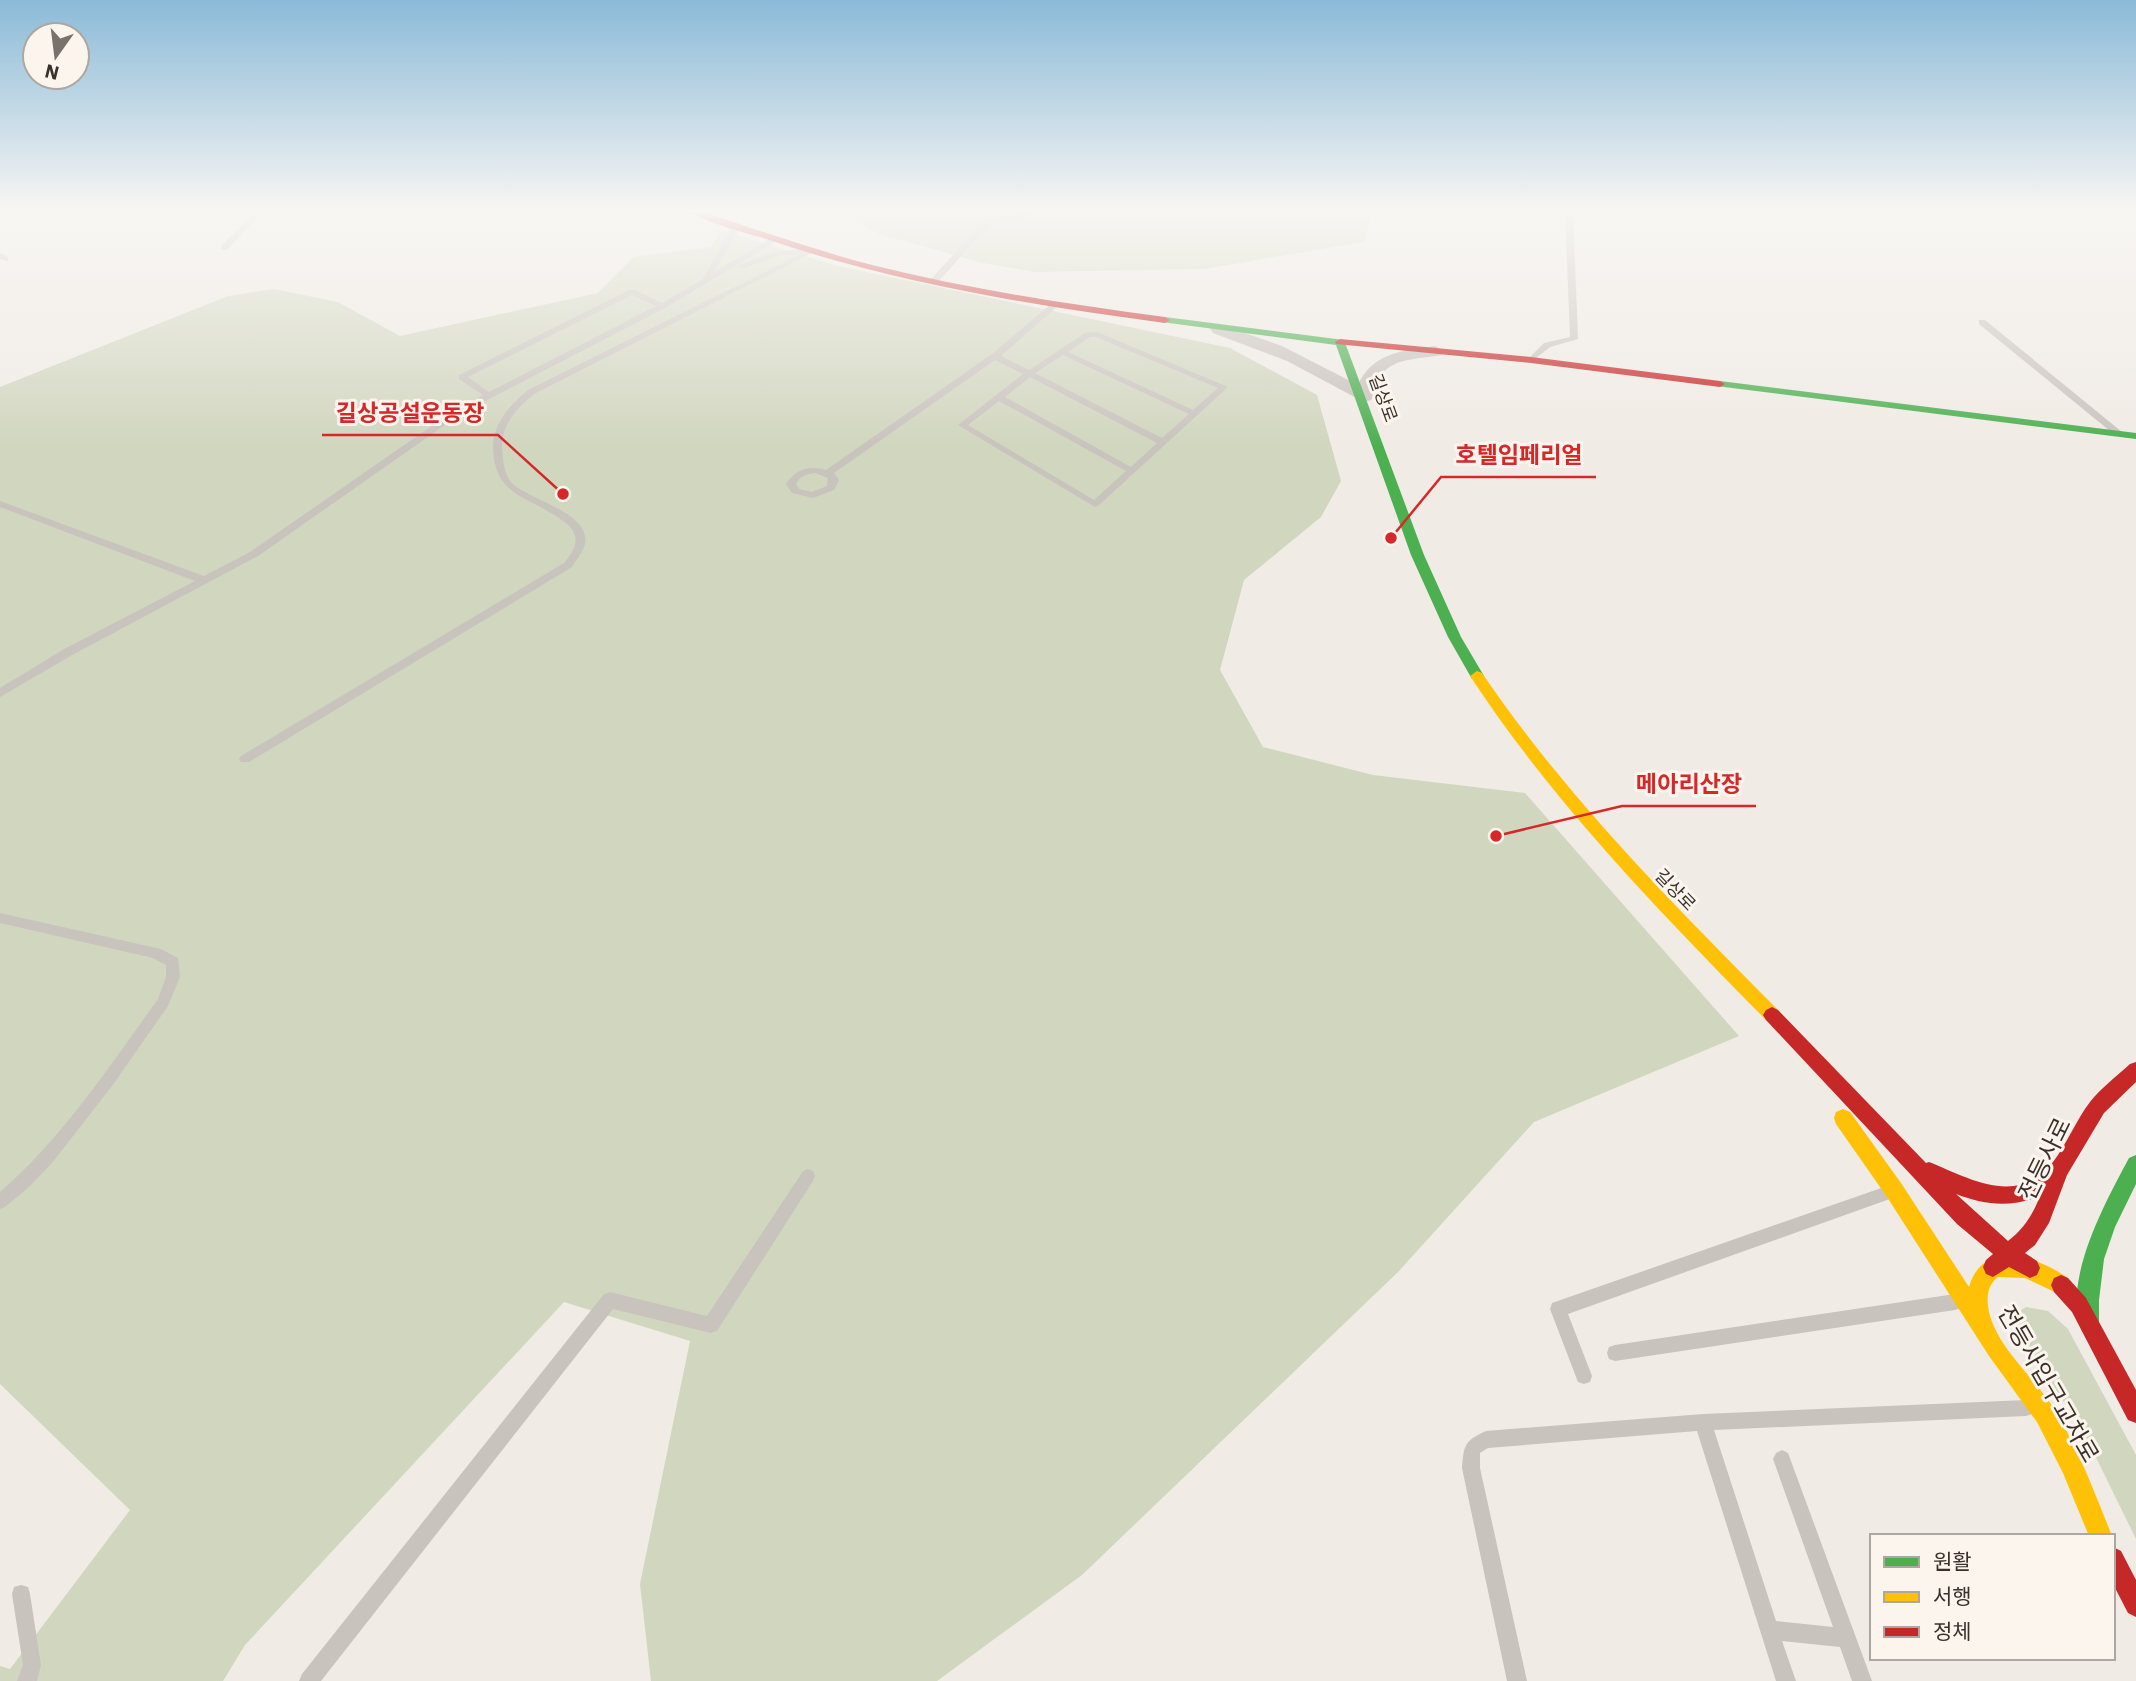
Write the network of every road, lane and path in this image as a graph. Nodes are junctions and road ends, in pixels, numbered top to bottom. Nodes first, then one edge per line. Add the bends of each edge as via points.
1 (690, 290) edge
2 (733, 290) edge
3 (982, 290) edge
4 (1572, 290) edge
5 (1055, 305) junction
6 (662, 306) junction
7 (1982, 322) dead end
8 (1217, 328) junction
9 (1340, 342) junction
10 (1434, 351) junction
11 (1062, 352) junction
12 (995, 356) junction
13 (1531, 360) junction
14 (1030, 373) junction
15 (488, 396) junction
16 (1364, 396) junction
17 (999, 397) junction
18 (1195, 414) junction
19 (2119, 434) junction
20 (2136, 436) edge
21 (1164, 443) junction
22 (1132, 471) junction
23 (828, 473) dead end
24 (0, 504) edge
25 (206, 581) junction
26 (0, 693) edge
27 (245, 759) dead end
28 (0, 918) edge
29 (1758, 1001) junction
30 (2136, 1070) edge
31 (1897, 1148) junction
32 (2136, 1164) edge
33 (2059, 1170) junction
34 (808, 1176) dead end
35 (1894, 1190) junction
36 (0, 1202) edge
37 (2009, 1255) junction
38 (1993, 1267) junction
39 (2033, 1269) junction
40 (1966, 1301) junction
41 (2089, 1324) junction
42 (1992, 1341) junction
43 (1615, 1353) dead end
44 (1584, 1376) dead end
45 (2040, 1407) junction
46 (2136, 1412) edge
47 (1703, 1422) junction
48 (1782, 1459) dead end
49 (2100, 1534) edge
50 (2115, 1560) edge
51 (2115, 1562) edge
52 (2136, 1582) edge
53 (20, 1594) dead end
54 (2136, 1605) edge
55 (1771, 1629) junction
56 (1847, 1638) junction
57 (27, 1681) edge
58 (309, 1681) edge
59 (1517, 1681) edge
60 (1786, 1681) edge
61 (1863, 1681) edge

1 - 6 lane
2 - 27 lane via 531,392 514,405 497,442 500,467 509,485 573,523 580,535 579,549 568,565
3 - 5 street
4 - 13 lane via 1574,339 1548,345
5 - 8 street
5 - 12 lane
6 - 15 lane
6 - 15 lane via 632,292 462,377
7 - 19 lane
8 - 9 street
8 - 16 street via 1278,350
9 - 10 street
9 - 16 street, 길상로
10 - 13 street
10 - 16 street via 1372,370
11 - 14 lane
11 - 18 lane
11 - 18 lane via 1088,335 1104,335 1224,387
12 - 14 lane
12 - 23 lane
13 - 19 street
14 - 17 lane
14 - 21 lane
15 - 25 lane via 435,426 288,533
16 - 29 street, 길상로 via 1426,581 1487,691 1587,822
17 - 22 lane
17 - 22 lane via 962,425 1095,503
18 - 21 lane
19 - 20 street
21 - 22 lane
24 - 25 lane
25 - 26 lane
28 - 36 lane via 156,953 173,962 173,977 163,1002 57,1147
29 - 31 street, 길상로
29 - 35 street, 길상로
30 - 33 street, 전등사로 via 2097,1107
31 - 33 street via 1933,1174 1974,1192 2022,1193 2039,1187
31 - 37 street, 길상로 via 1964,1217
32 - 41 street via 2091,1257 2086,1298
33 - 37 street, 전등사로 via 2042,1216 2028,1238
34 - 58 lane via 710,1325 610,1300
35 - 40 street, 길상로
35 - 44 lane via 1558,1309
37 - 38 street, 전등사로
37 - 39 street, 길상로
38 - 39 street
38 - 42 street, 전등사입구교차로 via 1981,1279 1976,1295
39 - 41 street via 2066,1289
40 - 42 street, 길상로
40 - 43 lane
41 - 46 street
42 - 45 street, 전등사입구교차로
45 - 47 lane
45 - 49 street, 전등사입구교차로
47 - 55 lane
47 - 59 lane via 1486,1440 1472,1448 1471,1468
48 - 56 lane
50 - 52 street
51 - 54 street
53 - 57 lane via 32,1665
55 - 56 lane
55 - 60 lane
56 - 61 lane

